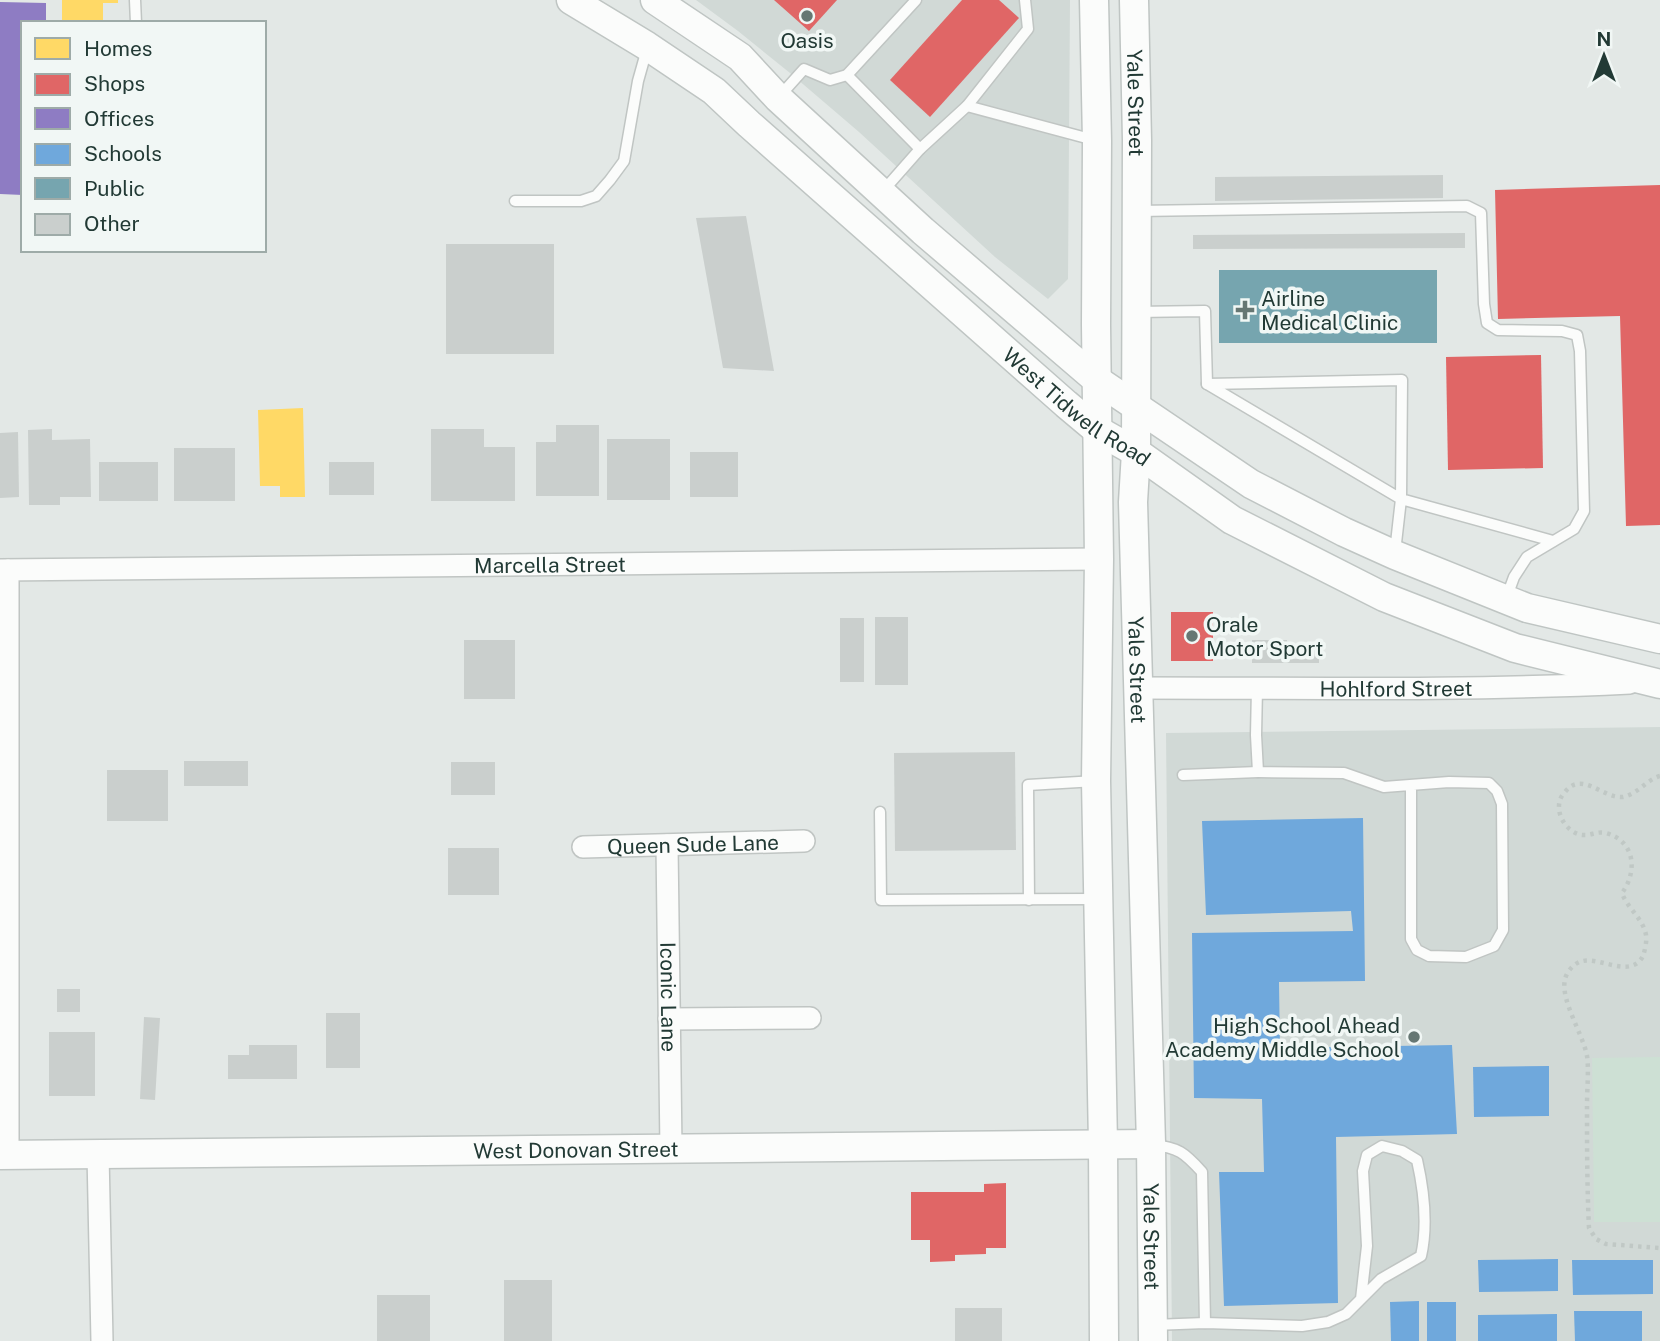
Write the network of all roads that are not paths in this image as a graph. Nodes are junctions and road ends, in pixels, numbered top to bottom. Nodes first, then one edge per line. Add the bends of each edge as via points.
1 (135, 0) edge
2 (570, 0) edge
3 (655, 0) edge
4 (916, 0) edge
5 (1025, 0) edge
6 (1094, 0) edge
7 (1134, 0) edge
8 (136, 21) edge
9 (647, 46) junction
10 (847, 75) junction
11 (778, 98) junction
12 (967, 106) junction
13 (749, 124) junction
14 (1138, 140) junction
15 (1097, 141) junction
16 (920, 149) junction
17 (881, 193) junction
18 (515, 201) dead end
19 (1137, 211) junction
20 (1136, 313) junction
21 (1097, 380) junction
22 (1207, 384) junction
23 (1136, 407) junction
24 (1097, 430) junction
25 (1136, 452) junction
26 (1401, 499) junction
27 (1553, 541) junction
28 (1395, 555) junction
29 (1099, 559) junction
30 (4, 570) edge
31 (1517, 604) junction
32 (1660, 639) edge
33 (1515, 648) junction
34 (1657, 683) edge
35 (1139, 688) junction
36 (1257, 688) junction
37 (1258, 772) junction
38 (1183, 775) dead end
39 (1096, 781) junction
40 (1411, 786) junction
41 (880, 812) dead end
42 (804, 841) dead end
43 (667, 845) junction
44 (583, 847) dead end
45 (1099, 899) junction
46 (1029, 900) junction
47 (669, 1018) junction
48 (810, 1018) dead end
49 (1103, 1144) junction
50 (1151, 1144) junction
51 (671, 1149) junction
52 (98, 1154) junction
53 (4, 1155) edge
54 (1361, 1299) junction
55 (1205, 1323) junction
56 (1153, 1333) edge
57 (102, 1341) edge
58 (1104, 1341) edge

1 - 8 lane
2 - 9 main road, West Tidwell Road
3 - 11 main road, West Tidwell Road via 740,57
4 - 10 lane
5 - 12 lane via 1028,29
6 - 15 main road, Yale Street
7 - 14 main road, Yale Street
9 - 13 main road, West Tidwell Road via 714,91
9 - 18 lane via 624,161 610,180 596,196 581,201
10 - 11 lane via 830,80 804,69
10 - 16 lane
11 - 13 main road
11 - 17 main road, West Tidwell Road
12 - 15 lane
12 - 16 lane
13 - 24 main road, West Tidwell Road
14 - 15 main road
14 - 19 main road, Yale Street
15 - 21 main road, Yale Street
16 - 17 lane
17 - 21 main road, West Tidwell Road
19 - 20 main road, Yale Street
19 - 27 lane via 1467,206 1481,213 1487,323 1498,330 1577,335 1584,511 1573,529
20 - 22 lane via 1205,311
20 - 23 main road, Yale Street
21 - 23 main road, West Tidwell Road
21 - 24 main road, Yale Street
22 - 26 lane
22 - 26 lane via 1402,380
23 - 25 main road, Yale Street
23 - 28 main road, West Tidwell Road via 1251,484
24 - 25 main road, West Tidwell Road
24 - 29 main road, Yale Street
25 - 33 main road, West Tidwell Road via 1232,520 1384,597
25 - 35 main road, Yale Street via 1133,527
26 - 27 lane
26 - 28 lane
27 - 31 lane via 1527,557 1514,577
28 - 31 main road, West Tidwell Road
29 - 30 street, Marcella Street
29 - 39 main road, Yale Street
30 - 53 street
31 - 32 main road, West Tidwell Road
31 - 33 main road
33 - 34 main road, West Tidwell Road
34 - 36 street, Hohlford Street
35 - 36 street, Hohlford Street
35 - 50 main road, Yale Street
36 - 37 lane
37 - 38 lane
37 - 40 lane via 1344,773 1384,787
39 - 45 main road, Yale Street
39 - 46 lane via 1028,785
40 - 40 lane via 1411,939 1417,950 1429,957 1466,957 1494,946 1503,930 1502,804 1497,791 1489,783
41 - 46 lane via 881,900
42 - 43 street, Queen Sude Lane
43 - 44 street, Queen Sude Lane
43 - 47 street, Iconic Lane
45 - 46 lane
45 - 49 main road, Yale Street
47 - 48 street
47 - 51 street, Iconic Lane
49 - 50 main road, West Donovan Street
49 - 51 main road, West Donovan Street
49 - 58 main road, Yale Street
50 - 55 lane via 1172,1147 1202,1172
50 - 56 main road, Yale Street
51 - 52 main road, West Donovan Street
52 - 53 main road, West Donovan Street
52 - 57 street
54 - 54 lane via 1381,1279 1421,1255 1425,1238 1417,1160 1382,1146 1367,1155 1363,1171 1367,1246
54 - 55 lane via 1346,1314 1302,1326
55 - 56 lane

